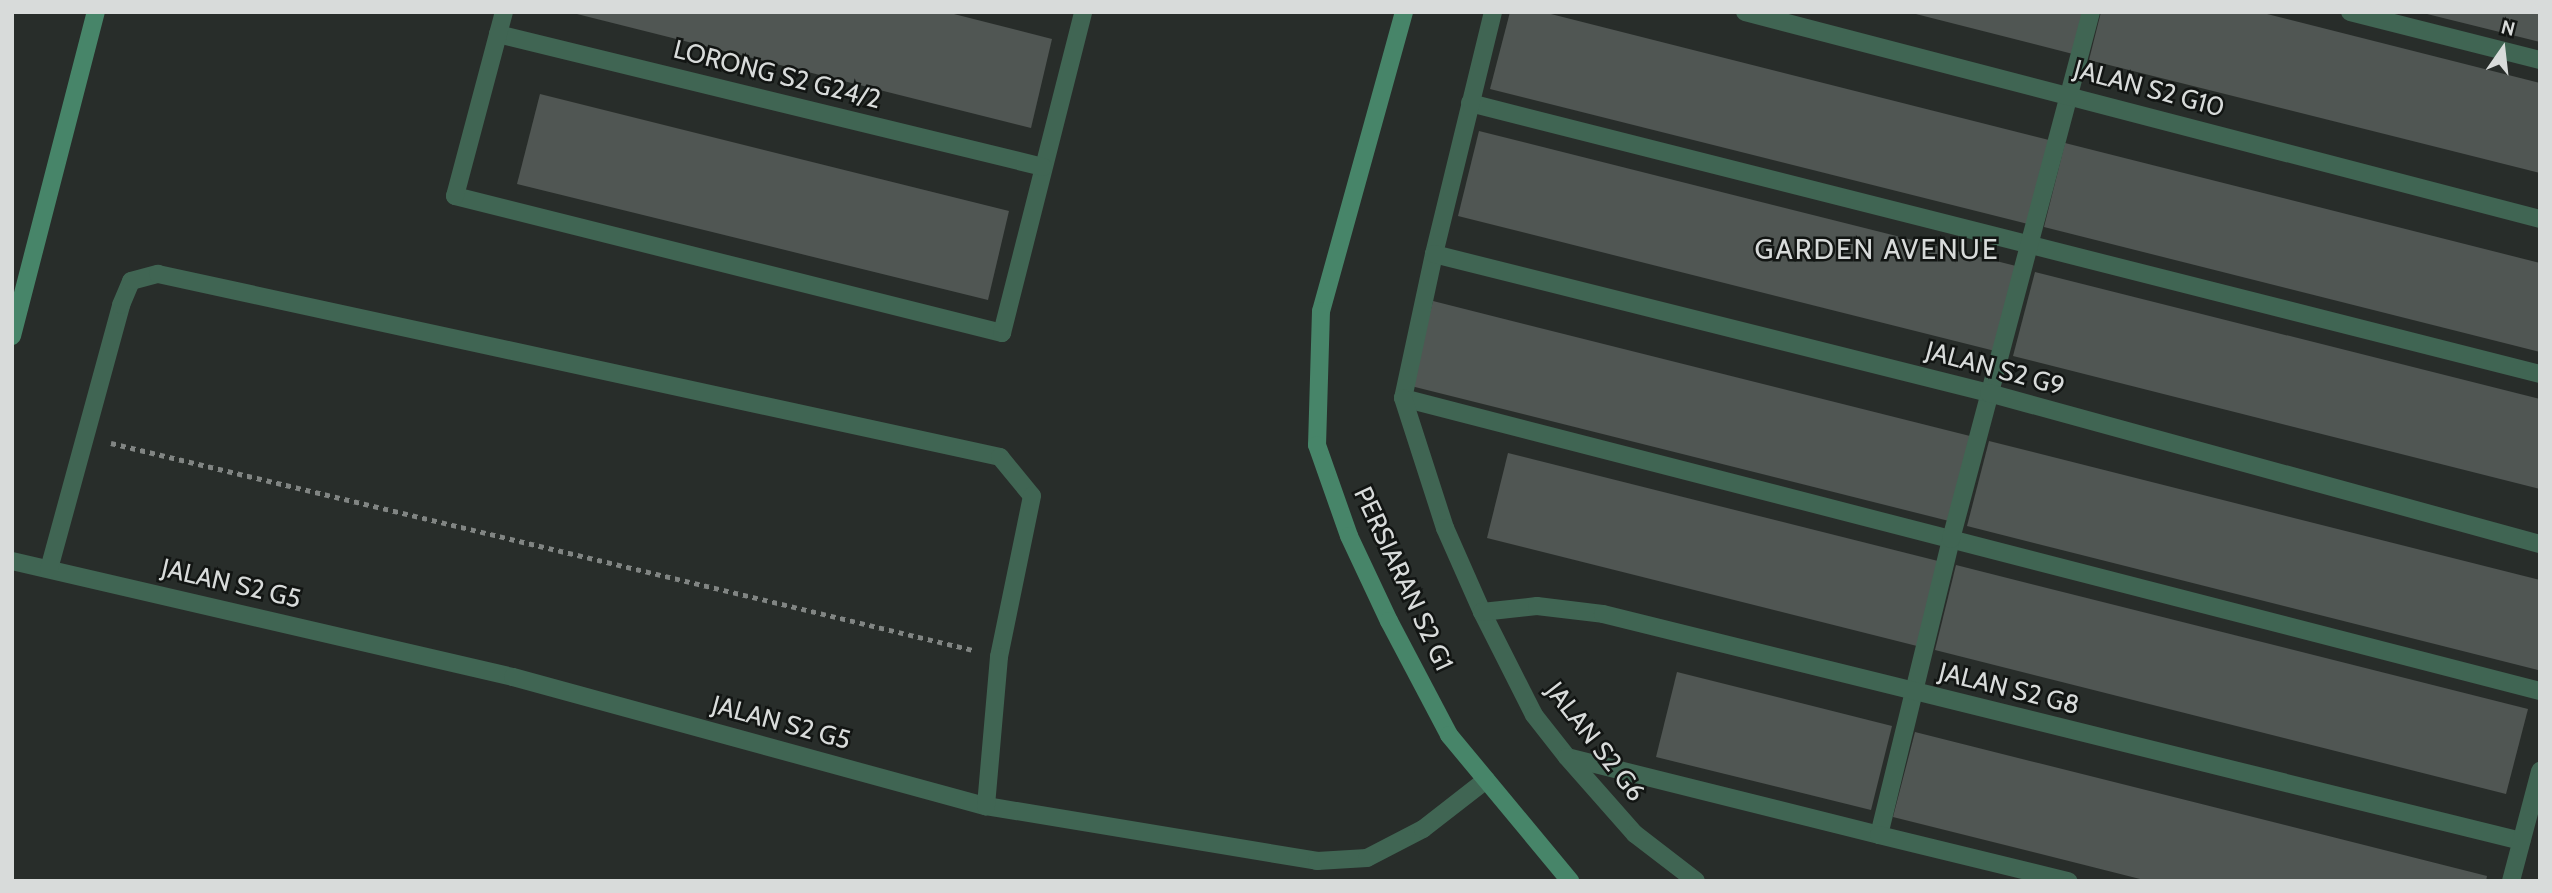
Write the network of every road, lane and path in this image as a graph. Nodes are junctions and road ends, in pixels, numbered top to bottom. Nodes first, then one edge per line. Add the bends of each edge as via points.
1 (96, 12) edge
2 (504, 12) edge
3 (1083, 12) edge
4 (1404, 12) edge
5 (1493, 12) edge
6 (1745, 12) edge
7 (2091, 12) edge
8 (2350, 12) edge
9 (498, 34) junction
10 (2540, 60) edge
11 (2069, 95) junction
12 (1470, 103) junction
13 (1043, 167) junction
14 (2540, 219) edge
15 (2029, 244) junction
16 (1434, 254) junction
17 (12, 336) edge
18 (2540, 374) edge
19 (1989, 393) junction
20 (1403, 398) junction
21 (86, 437) junction
22 (1951, 539) junction
23 (2540, 544) edge
24 (12, 561) edge
25 (48, 569) junction
26 (1482, 612) junction
27 (999, 657) junction
28 (2540, 691) edge
29 (1913, 692) junction
30 (1567, 757) junction
31 (2540, 771) edge
32 (1486, 780) junction
33 (986, 806) junction
34 (1879, 835) junction
35 (2521, 841) junction
36 (1570, 881) edge
37 (1696, 881) edge
38 (2068, 881) edge
39 (2511, 881) edge

1 - 17 street
2 - 9 street
3 - 13 street
4 - 32 street, PERSIARAN S2 G1 via 1321,311 1317,445 1349,536 1389,621 1449,735
5 - 12 street
6 - 11 street, JALAN S2 G10
7 - 11 street
8 - 10 street
9 - 13 street, LORONG S2 G24/2
9 - 13 street via 455,196 1002,333
11 - 14 street, JALAN S2 G10
11 - 15 street
12 - 15 street
12 - 16 street
15 - 18 street
15 - 19 street
16 - 19 street, JALAN S2 G9
16 - 20 street
19 - 22 street
19 - 23 street, JALAN S2 G9
20 - 22 street
20 - 26 street, JALAN S2 G6 via 1445,528
21 - 25 street
21 - 27 path
21 - 27 street via 131,281 158,274 1000,457 1032,496
22 - 28 street
22 - 29 street
24 - 25 street, JALAN S2 G5
25 - 33 street, JALAN S2 G5 via 513,677
26 - 29 street, JALAN S2 G8 via 1537,606 1602,614
26 - 30 street, JALAN S2 G6 via 1534,715
27 - 33 street
29 - 34 street
29 - 35 street, JALAN S2 G8
30 - 34 street
30 - 37 street, JALAN S2 G6 via 1635,834
31 - 35 street
32 - 33 street, JALAN S2 G5 via 1423,829 1367,859 1317,861
32 - 36 street, PERSIARAN S2 G1
34 - 38 street
35 - 39 street

